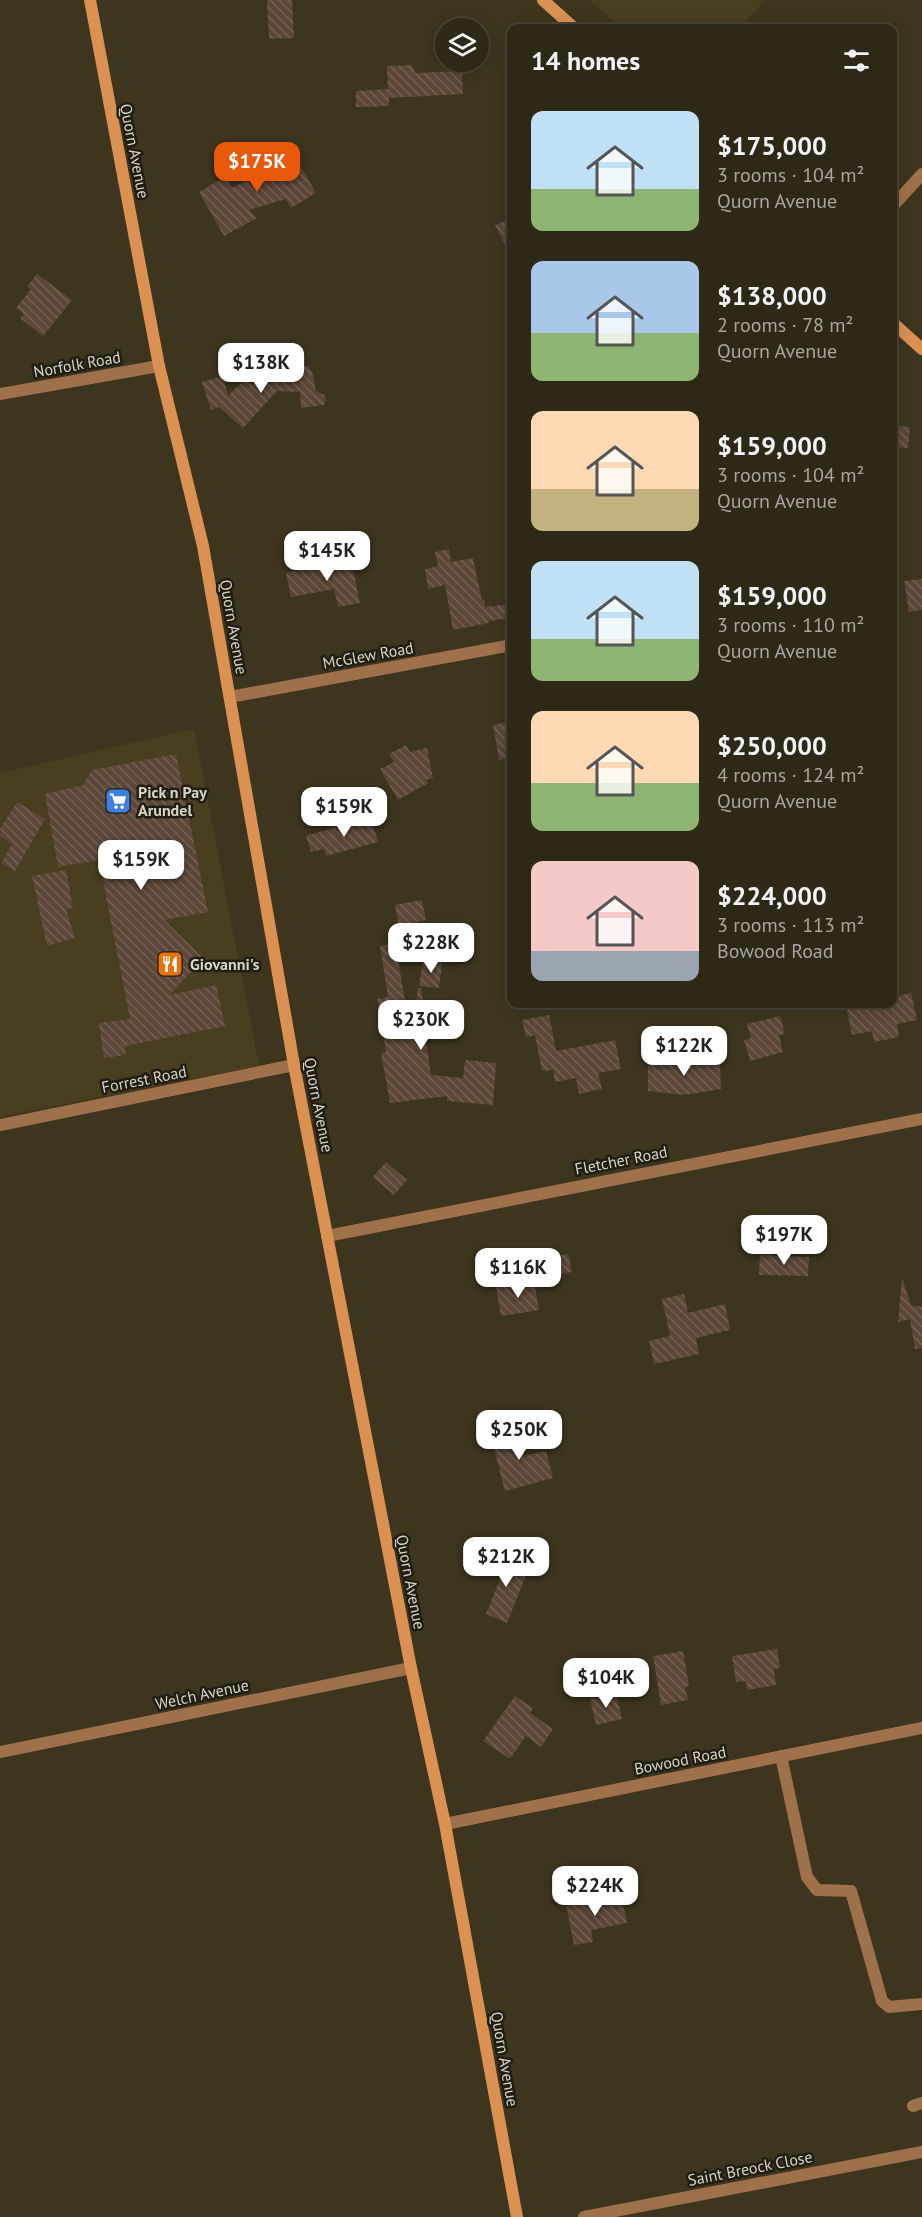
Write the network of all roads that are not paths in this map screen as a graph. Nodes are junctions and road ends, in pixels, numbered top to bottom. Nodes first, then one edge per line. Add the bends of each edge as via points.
1 (90, 0) edge
2 (543, 0) edge
3 (570, 24) edge
4 (922, 174) edge
5 (897, 202) edge
6 (897, 326) edge
7 (922, 349) edge
8 (159, 366) junction
9 (0, 394) edge
10 (507, 646) edge
11 (230, 697) junction
12 (294, 1065) junction
13 (922, 1119) edge
14 (0, 1125) edge
15 (327, 1236) junction
16 (411, 1668) junction
17 (922, 1728) edge
18 (0, 1752) edge
19 (781, 1756) junction
20 (445, 1824) junction
21 (922, 2004) edge
22 (922, 2152) edge
23 (517, 2217) edge
24 (584, 2217) edge

1 - 8 street, Quorn Avenue
2 - 3 street
4 - 5 street
6 - 7 street
8 - 9 street, Norfolk Road
8 - 11 street, Quorn Avenue via 203,546
10 - 11 street, McGlew Road
11 - 12 street, Quorn Avenue
12 - 14 street, Forrest Road
12 - 15 street, Quorn Avenue
13 - 15 street, Fletcher Road
15 - 16 street, Quorn Avenue
16 - 18 street, Welch Avenue
16 - 20 street, Quorn Avenue
17 - 19 street, Bowood Road
19 - 20 street, Bowood Road
19 - 21 street via 807,1877 817,1890 851,1891 882,2001 889,2007
20 - 23 street, Quorn Avenue
22 - 24 street, Saint Breock Close

